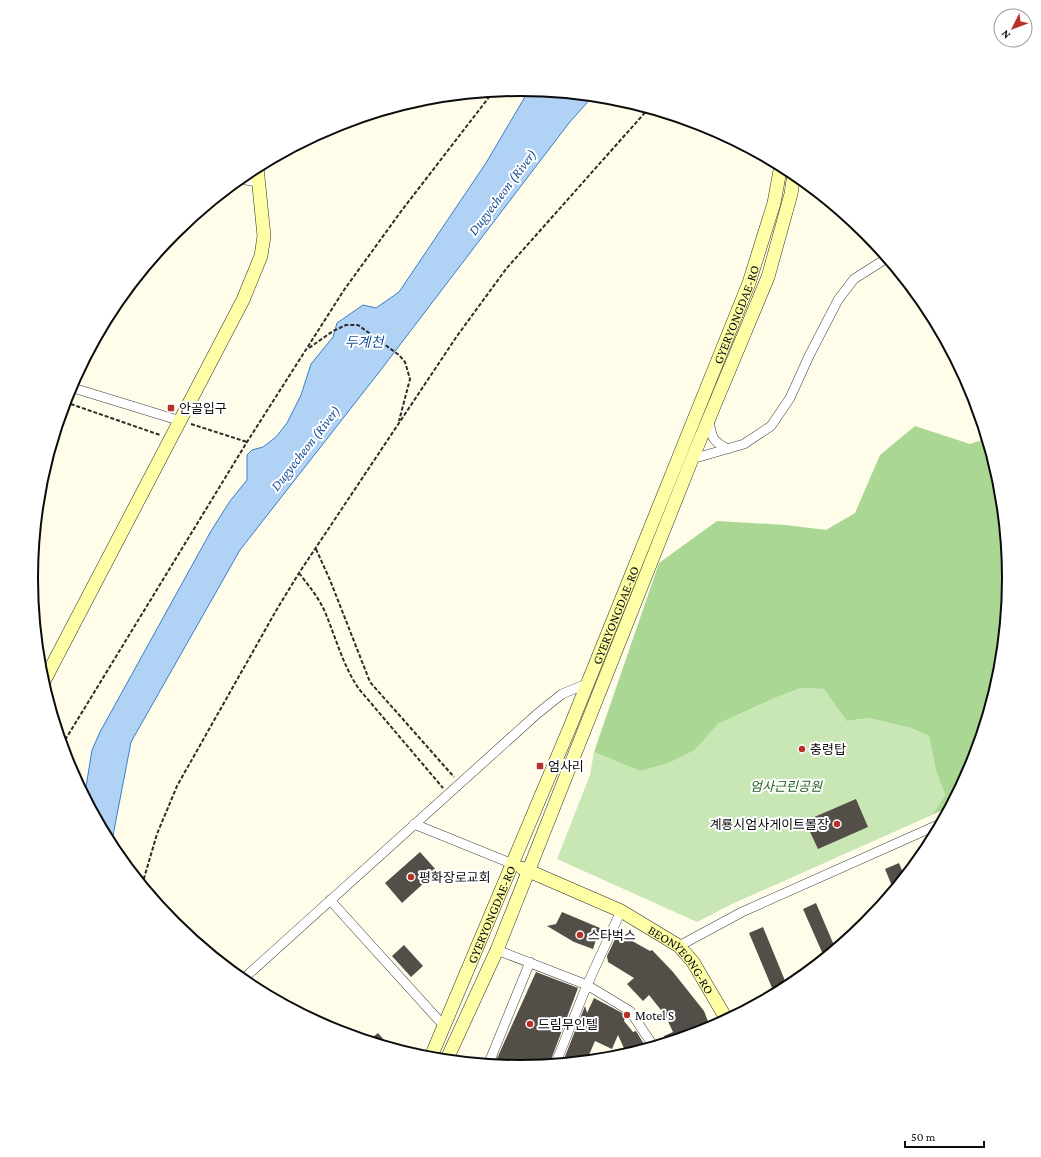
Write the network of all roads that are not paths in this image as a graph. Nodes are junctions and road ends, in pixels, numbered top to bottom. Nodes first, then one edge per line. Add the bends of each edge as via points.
1 (780, 172) edge
2 (257, 174) edge
3 (248, 180) edge
4 (792, 180) edge
5 (258, 182) junction
6 (883, 260) edge
7 (77, 389) edge
8 (181, 421) junction
9 (709, 421) junction
10 (728, 449) junction
11 (692, 459) junction
12 (48, 675) edge
13 (586, 684) junction
14 (414, 824) junction
15 (934, 826) edge
16 (513, 864) junction
17 (528, 871) junction
18 (330, 900) junction
19 (621, 911) junction
20 (679, 946) junction
21 (497, 950) junction
22 (530, 962) junction
23 (247, 976) edge
24 (587, 985) junction
25 (724, 1015) edge
26 (444, 1026) junction
27 (651, 1043) edge
28 (433, 1053) edge
29 (449, 1056) edge
30 (557, 1059) edge
31 (490, 1060) edge

1 - 13 main road, GYERYONGDAE-RO via 774,203 749,283
2 - 5 main road
3 - 5 street
4 - 9 main road, GYERYONGDAE-RO via 768,277
5 - 8 main road via 264,236 261,256 243,300
6 - 10 street via 854,279 838,300 790,398 771,426 744,444
7 - 8 street
8 - 12 main road
9 - 10 street via 712,438
9 - 11 main road, GYERYONGDAE-RO
10 - 11 street
11 - 17 main road, GYERYONGDAE-RO
13 - 14 street via 562,694
13 - 16 main road, GYERYONGDAE-RO
14 - 16 street
14 - 18 street
15 - 20 street via 742,912
16 - 17 main road, BEONYEONG-RO
16 - 26 main road, GYERYONGDAE-RO
17 - 19 main road, BEONYEONG-RO
17 - 21 main road, GYERYONGDAE-RO
18 - 23 street
18 - 26 street
19 - 20 main road, BEONYEONG-RO
19 - 24 street
20 - 25 main road, BEONYEONG-RO via 693,962
21 - 22 street
21 - 29 main road, GYERYONGDAE-RO
22 - 24 street
22 - 31 street
24 - 27 street via 630,1011
24 - 30 street
26 - 28 main road, GYERYONGDAE-RO

